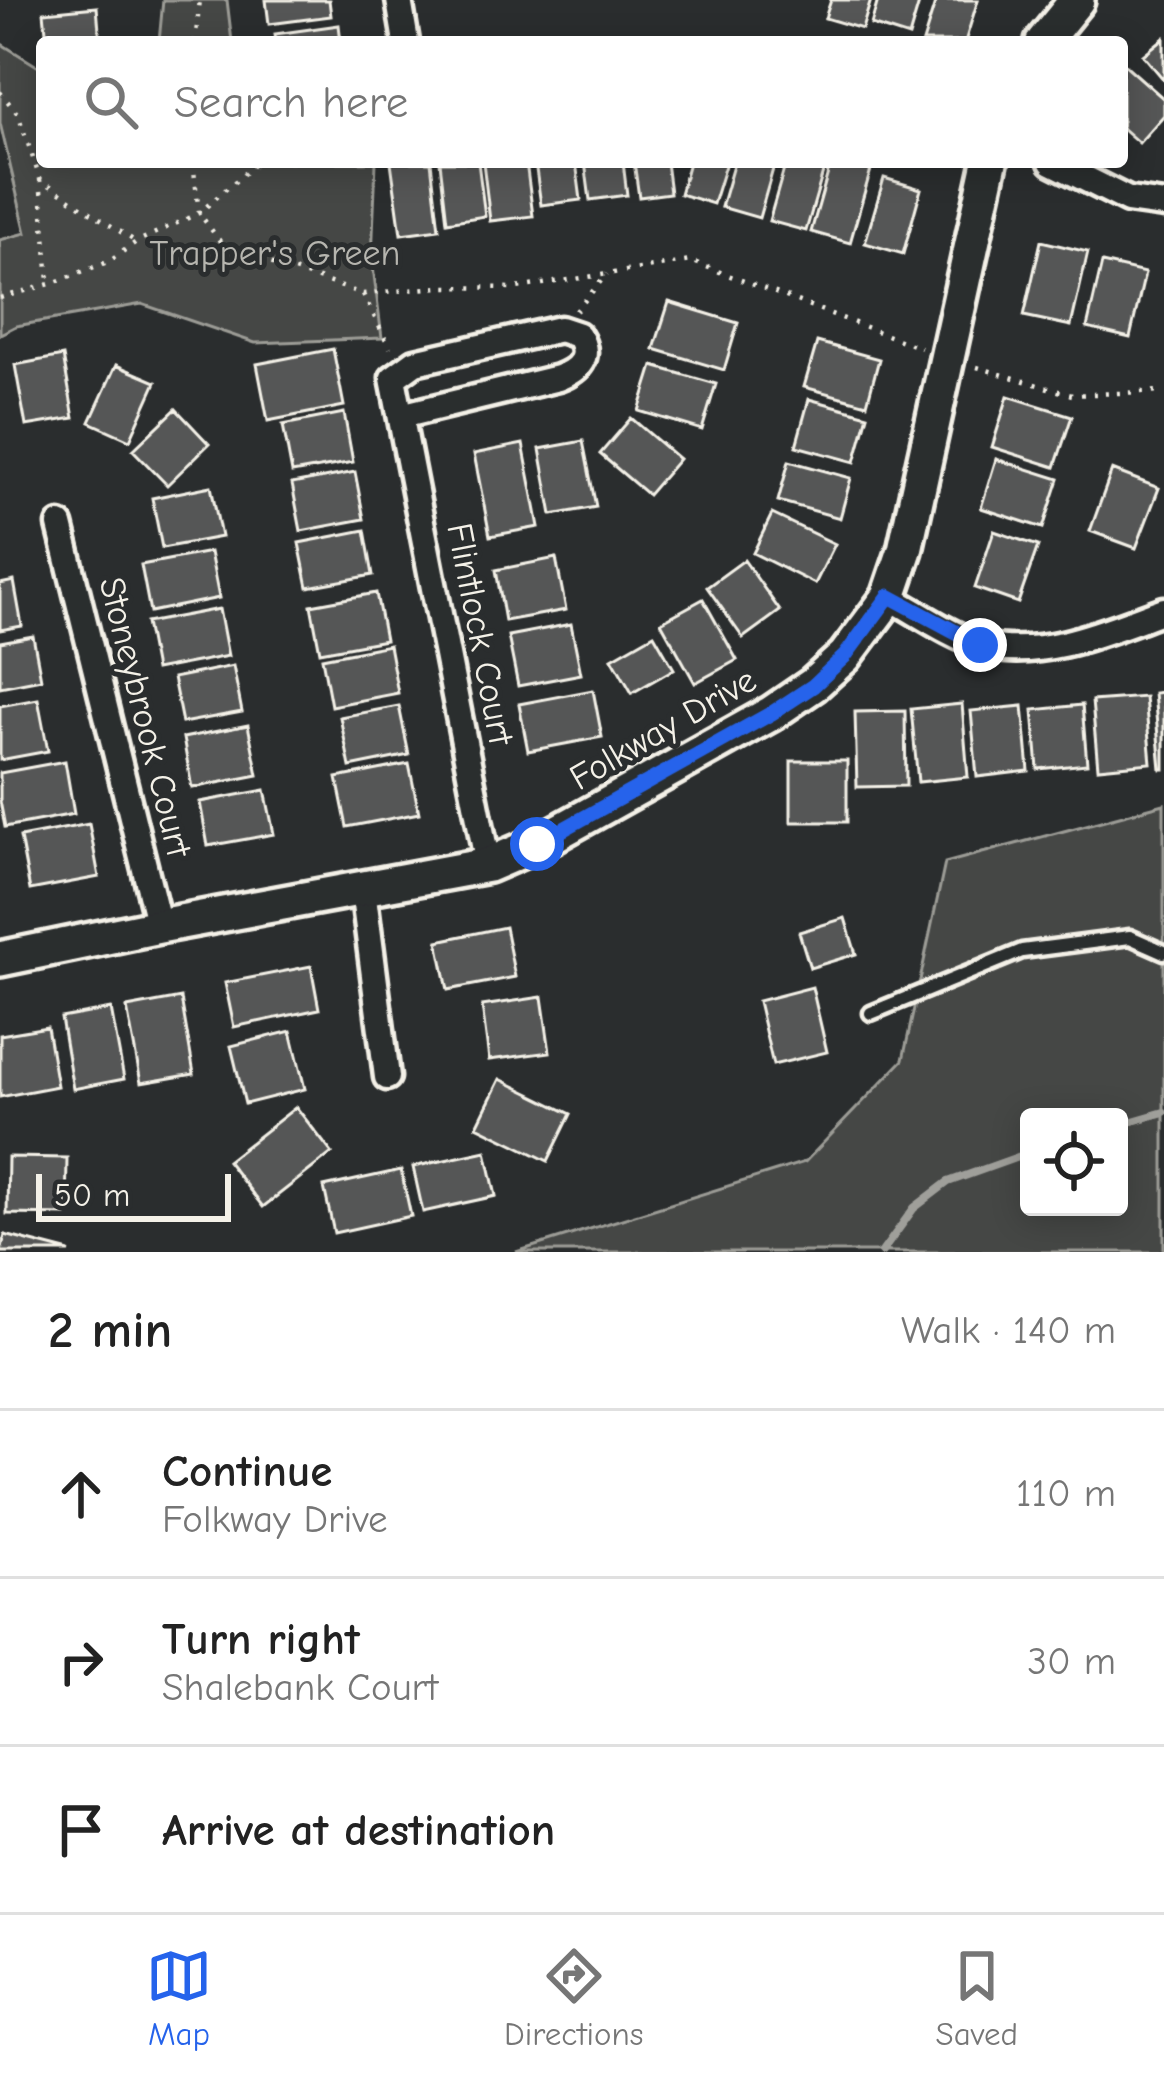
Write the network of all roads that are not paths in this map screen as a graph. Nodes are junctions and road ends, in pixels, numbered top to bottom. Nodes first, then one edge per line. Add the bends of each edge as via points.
1 (399, 0) edge
2 (1077, 0) edge
3 (405, 36) edge
4 (1048, 36) edge
5 (990, 168) edge
6 (1064, 168) edge
7 (1164, 206) edge
8 (401, 416) junction
9 (60, 525) dead end
10 (889, 596) junction
11 (1164, 610) edge
12 (488, 866) junction
13 (363, 889) junction
14 (159, 926) junction
15 (1164, 952) edge
16 (0, 959) edge
17 (871, 1013) dead end
18 (387, 1077) dead end

1 - 3 street
2 - 4 street
5 - 10 street, Folkway Drive
6 - 7 street via 1128,200
8 - 8 street, Flintlock Court via 577,371 585,345 560,329 415,362 393,378
8 - 12 street, Flintlock Court
9 - 14 street, Stoneybrook Court
10 - 11 street via 980,645 1017,648 1074,643
10 - 12 street, Folkway Drive via 813,686
12 - 13 street, Folkway Drive
13 - 14 street, Folkway Drive
13 - 18 street
14 - 16 street, Folkway Drive
15 - 17 lane via 1130,937 1022,951

